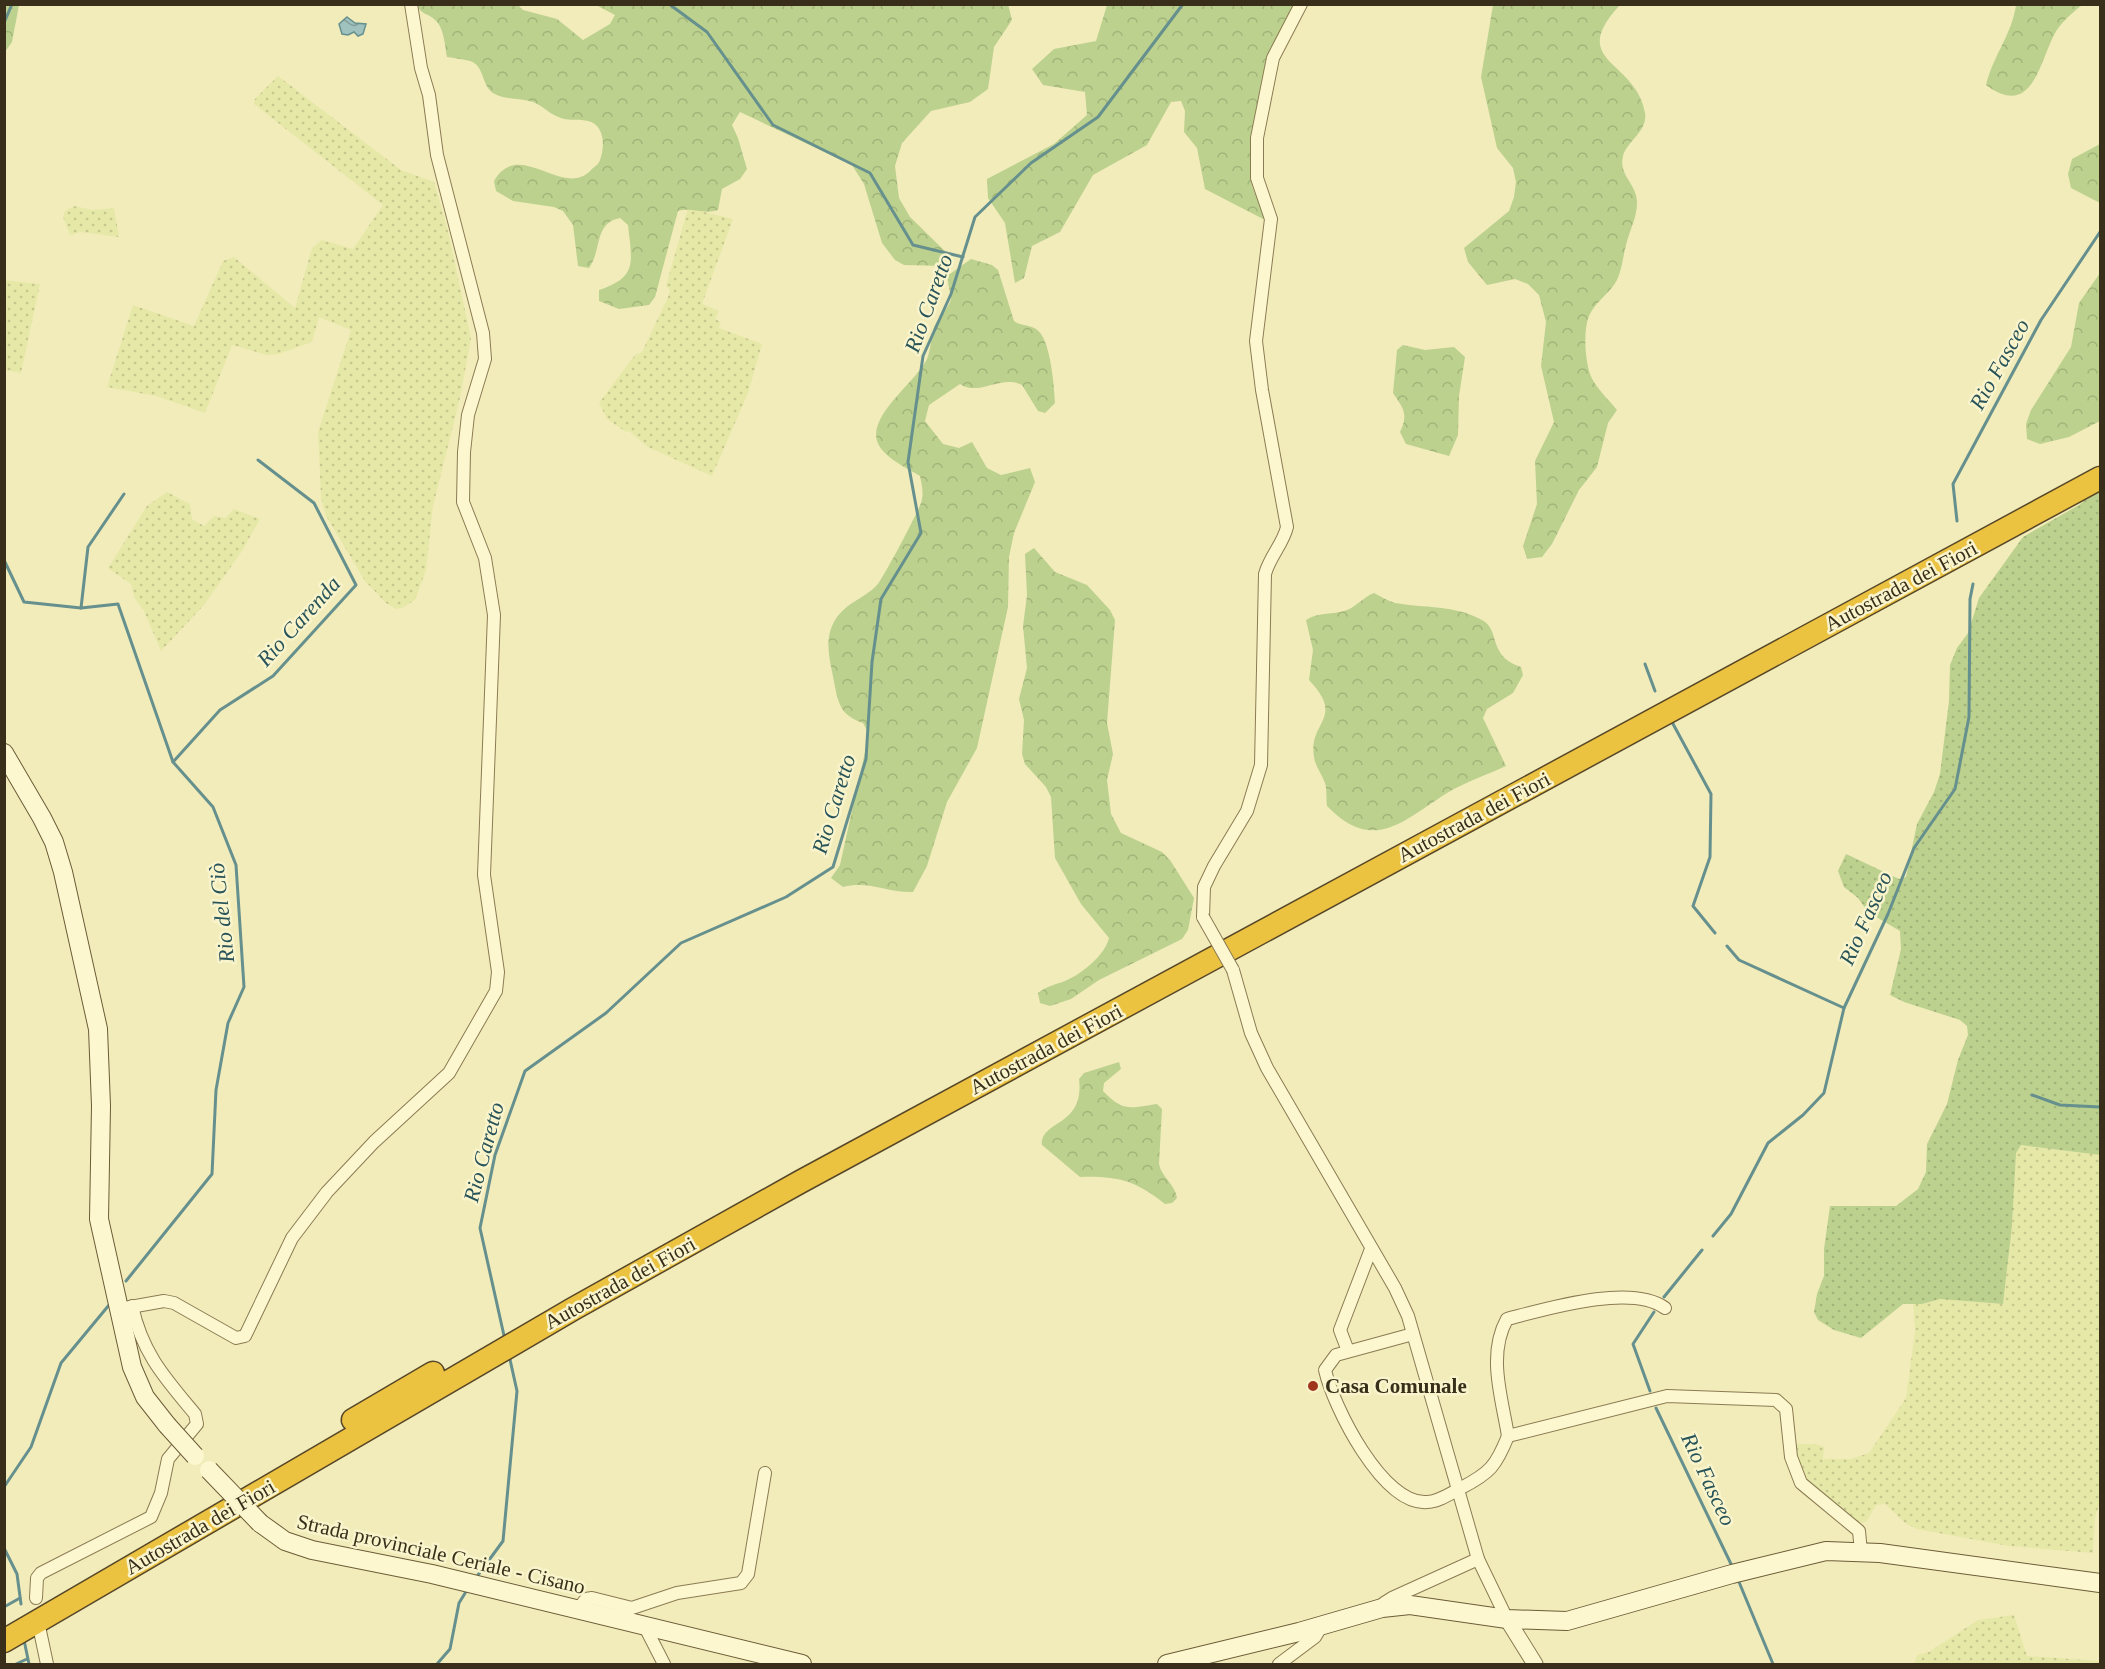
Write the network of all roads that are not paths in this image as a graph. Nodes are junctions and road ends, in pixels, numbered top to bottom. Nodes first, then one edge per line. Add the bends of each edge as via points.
1 (411, 4) edge
2 (1301, 4) edge
3 (2100, 462) edge
4 (2100, 478) edge
5 (4, 753) edge
6 (1371, 1249) junction
7 (125, 1308) junction
8 (1665, 1308) dead end
9 (1413, 1334) junction
10 (1348, 1351) junction
11 (1508, 1436) junction
12 (765, 1473) dead end
13 (1458, 1489) junction
14 (1861, 1552) junction
15 (1478, 1559) junction
16 (2100, 1583) edge
17 (36, 1598) dead end
18 (1382, 1608) junction
19 (578, 1609) junction
20 (1507, 1619) junction
21 (4, 1625) edge
22 (644, 1625) junction
23 (1320, 1627) junction
24 (40, 1631) dead end
25 (4, 1641) edge
26 (47, 1665) edge
27 (664, 1665) edge
28 (802, 1665) edge
29 (1167, 1665) edge
30 (1279, 1665) edge
31 (1535, 1665) edge

1 - 7 street via 437,155 483,333 485,359 468,415 462,502 485,558 494,615 484,875 498,972 496,991 449,1073 366,1150 292,1238 245,1336 236,1338 174,1303 164,1301
2 - 6 street, bridge via 1273,58 1257,138 1257,178 1271,219 1256,341 1287,527 1265,574 1261,765 1247,811 1204,888 1203,917 1233,970 1251,1033 1267,1068
3 - 21 highway, Autostrada dei Fiori via 694,1224 385,1400
4 - 25 highway, Autostrada dei Fiori via 790,1187
5 - 7 main road, Strada provinciale Ceriale - Cisano via 54,842 94,1007 101,1106 99,1219
6 - 9 street via 1401,1300
6 - 10 street via 1340,1330
7 - 17 street via 148,1355 195,1414 197,1424 168,1459 151,1517 41,1573
7 - 19 main road, Strada provinciale Ceriale - Cisano, bridge via 138,1384 166,1425 260,1523 285,1541
8 - 11 street via 1650,1299 1597,1299 1507,1319 1500,1330 1497,1375
9 - 10 street
9 - 13 street
10 - 13 street via 1336,1355 1325,1370 1330,1391 1357,1443 1384,1482 1426,1503
11 - 13 street via 1497,1463 1477,1480
11 - 14 street via 1667,1396 1776,1400 1786,1409 1791,1457 1801,1483 1858,1531
12 - 19 street via 748,1574 741,1583 677,1593 632,1608 592,1598
13 - 15 street
14 - 16 main road
14 - 20 main road via 1826,1551 1788,1559 1567,1621
15 - 18 street via 1392,1598
15 - 20 street
18 - 20 main road via 1427,1606
18 - 23 main road
19 - 22 main road, Strada provinciale Ceriale - Cisano
20 - 31 street
22 - 27 street
22 - 28 main road, Strada provinciale Ceriale - Cisano
23 - 29 main road
23 - 30 street via 1315,1637
24 - 26 street

